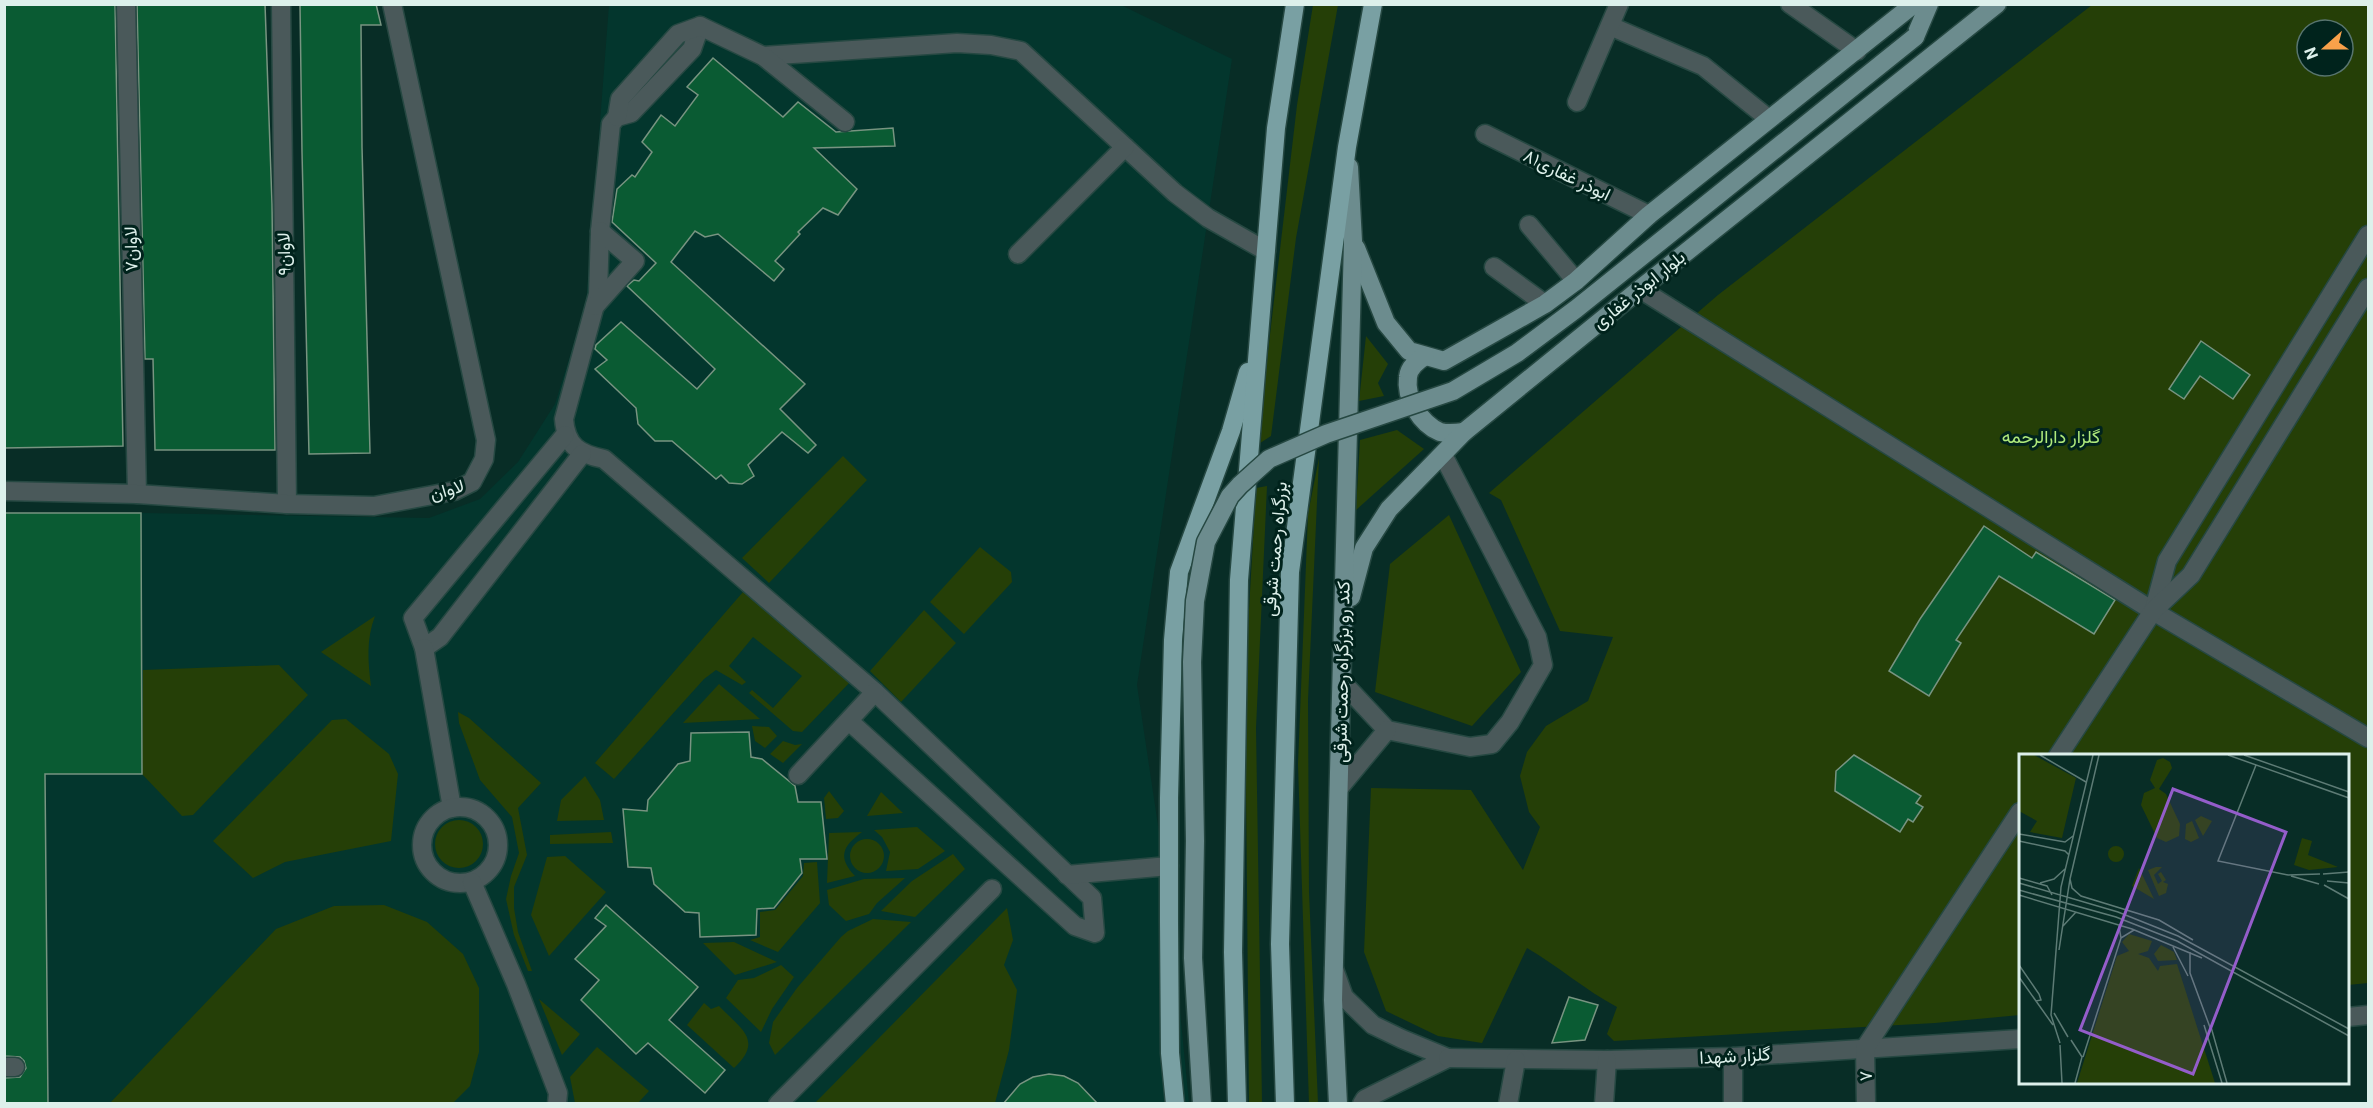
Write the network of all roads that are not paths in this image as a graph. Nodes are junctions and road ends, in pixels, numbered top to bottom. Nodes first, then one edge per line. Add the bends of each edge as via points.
1 (126, 4) edge
2 (281, 4) edge
3 (392, 4) edge
4 (1295, 4) edge
5 (1373, 4) edge
6 (1619, 4) edge
7 (1790, 4) edge
8 (1914, 4) edge
9 (1929, 4) edge
10 (1997, 4) edge
11 (1610, 27) junction
12 (1857, 51) junction
13 (763, 56) junction
14 (1577, 102) dead end
15 (1769, 119) junction
16 (845, 122) dead end
17 (1485, 134) dead end
18 (1125, 147) junction
19 (1347, 147) junction
20 (1649, 215) junction
21 (1529, 225) dead end
22 (600, 231) junction
23 (2368, 236) edge
24 (1353, 241) junction
25 (1266, 251) junction
26 (1018, 254) dead end
27 (1494, 267) dead end
28 (1576, 281) junction
29 (2368, 288) edge
30 (1640, 289) junction
31 (1545, 304) junction
32 (595, 306) junction
33 (1259, 336) junction
34 (1425, 356) junction
35 (1464, 432) junction
36 (565, 435) junction
37 (582, 454) junction
38 (1443, 455) junction
39 (4, 490) edge
40 (137, 494) junction
41 (288, 504) junction
42 (2153, 611) junction
43 (1343, 624) junction
44 (424, 648) junction
45 (1342, 682) junction
46 (875, 692) junction
47 (849, 721) junction
48 (1387, 730) junction
49 (2368, 738) edge
50 (2059, 754) edge
51 (798, 775) dead end
52 (1339, 788) junction
53 (452, 808) junction
54 (2019, 814) edge
55 (1169, 866) junction
56 (1067, 874) junction
57 (472, 882) junction
58 (992, 889) dead end
59 (1334, 967) junction
60 (2368, 1015) edge
61 (2349, 1017) edge
62 (2019, 1039) edge
63 (1865, 1048) junction
64 (1733, 1057) junction
65 (1448, 1058) junction
66 (1516, 1059) junction
67 (1607, 1060) junction
68 (557, 1104) edge
69 (778, 1104) edge
70 (1175, 1104) edge
71 (1202, 1104) edge
72 (1237, 1104) edge
73 (1285, 1104) edge
74 (1338, 1104) edge
75 (1362, 1104) edge
76 (1508, 1104) edge
77 (1604, 1104) edge
78 (1733, 1104) edge
79 (1866, 1104) edge

1 - 40 street, ۷لاوان
2 - 41 street, ۹لاوان
3 - 41 street, لاوان via 486,440 484,459 472,482 454,491 374,506
4 - 25 highway, بزرگراه رحمت شرقی via 1276,128
5 - 19 highway, بزرگراه رحمت شرقی
6 - 11 street
7 - 12 street
8 - 12 main road
9 - 71 main road, bridge via 1916,37 1516,354 1453,391 1326,434 1269,459 1230,496 1206,542 1195,602 1192,662 1193,958
10 - 30 main road, بلوار ابوذر غفاری
11 - 14 street
11 - 15 street via 1703,66
12 - 15 main road
13 - 16 street
13 - 18 street via 957,43 1021,51
13 - 22 street via 700,26 678,34 620,99 617,117 611,124
15 - 20 main road
17 - 20 street, ۸۱ابوذر غفاری
18 - 25 street via 1208,218
18 - 26 street
19 - 24 main road
19 - 73 highway, بزرگراه رحمت شرقی via 1290,572 1280,944
20 - 28 main road
21 - 28 street
22 - 32 street
22 - 32 street via 635,261
23 - 42 street via 2167,561
24 - 34 main road via 1386,322 1409,351
24 - 43 main road, کند رو بزرگراه رحمت شرقی
25 - 33 highway, بزرگراه رحمت شرقی
27 - 31 street
28 - 31 main road
29 - 42 street via 2191,576
30 - 35 main road, بلوار ابوذر غفاری
30 - 42 street
31 - 34 main road via 1444,361
32 - 36 street via 564,419
33 - 55 highway via 1231,431 1179,572 1173,640
33 - 72 highway, بزرگراه رحمت شرقی via 1239,580 1233,952
34 - 35 main road via 1414,363 1408,376 1414,405 1422,419 1441,432
35 - 38 main road, بلوار ابوذر غفاری
36 - 37 street
36 - 44 street via 413,618
37 - 44 street via 440,637
37 - 46 street via 604,459
38 - 43 main road, بلوار ابوذر غفاری via 1389,509 1364,548
38 - 48 street via 1537,638 1543,665 1510,722 1492,744 1470,747
39 - 40 street, لاوان
40 - 41 street, لاوان
42 - 49 street
42 - 50 street
43 - 45 main road, کند رو بزرگراه رحمت شرقی
44 - 53 street
45 - 48 street
45 - 52 main road, کند رو بزرگراه رحمت شرقی
46 - 47 street
46 - 56 street
47 - 51 street
47 - 56 street via 1075,926 1095,933 1092,898
48 - 52 street
52 - 59 main road, کند رو بزرگراه رحمت شرقی
53 - 57 street via 477,811 495,830 495,861
53 - 57 street via 431,821 423,837 424,855 437,875 448,881
54 - 63 street
55 - 56 street
55 - 70 highway via 1170,1053
57 - 68 street via 558,1093
58 - 69 street
59 - 65 street, گلزار شهدا via 1344,997 1373,1025
59 - 74 main road, کند رو بزرگراه رحمت شرقی
60 - 61 street
62 - 63 street, گلزار شهدا
63 - 64 street, گلزار شهدا
63 - 79 street, ۷
64 - 67 street, گلزار شهدا
64 - 78 street
65 - 66 street, گلزار شهدا
65 - 75 street, گلزار شهدا
66 - 67 street, گلزار شهدا
66 - 76 street
67 - 77 street

